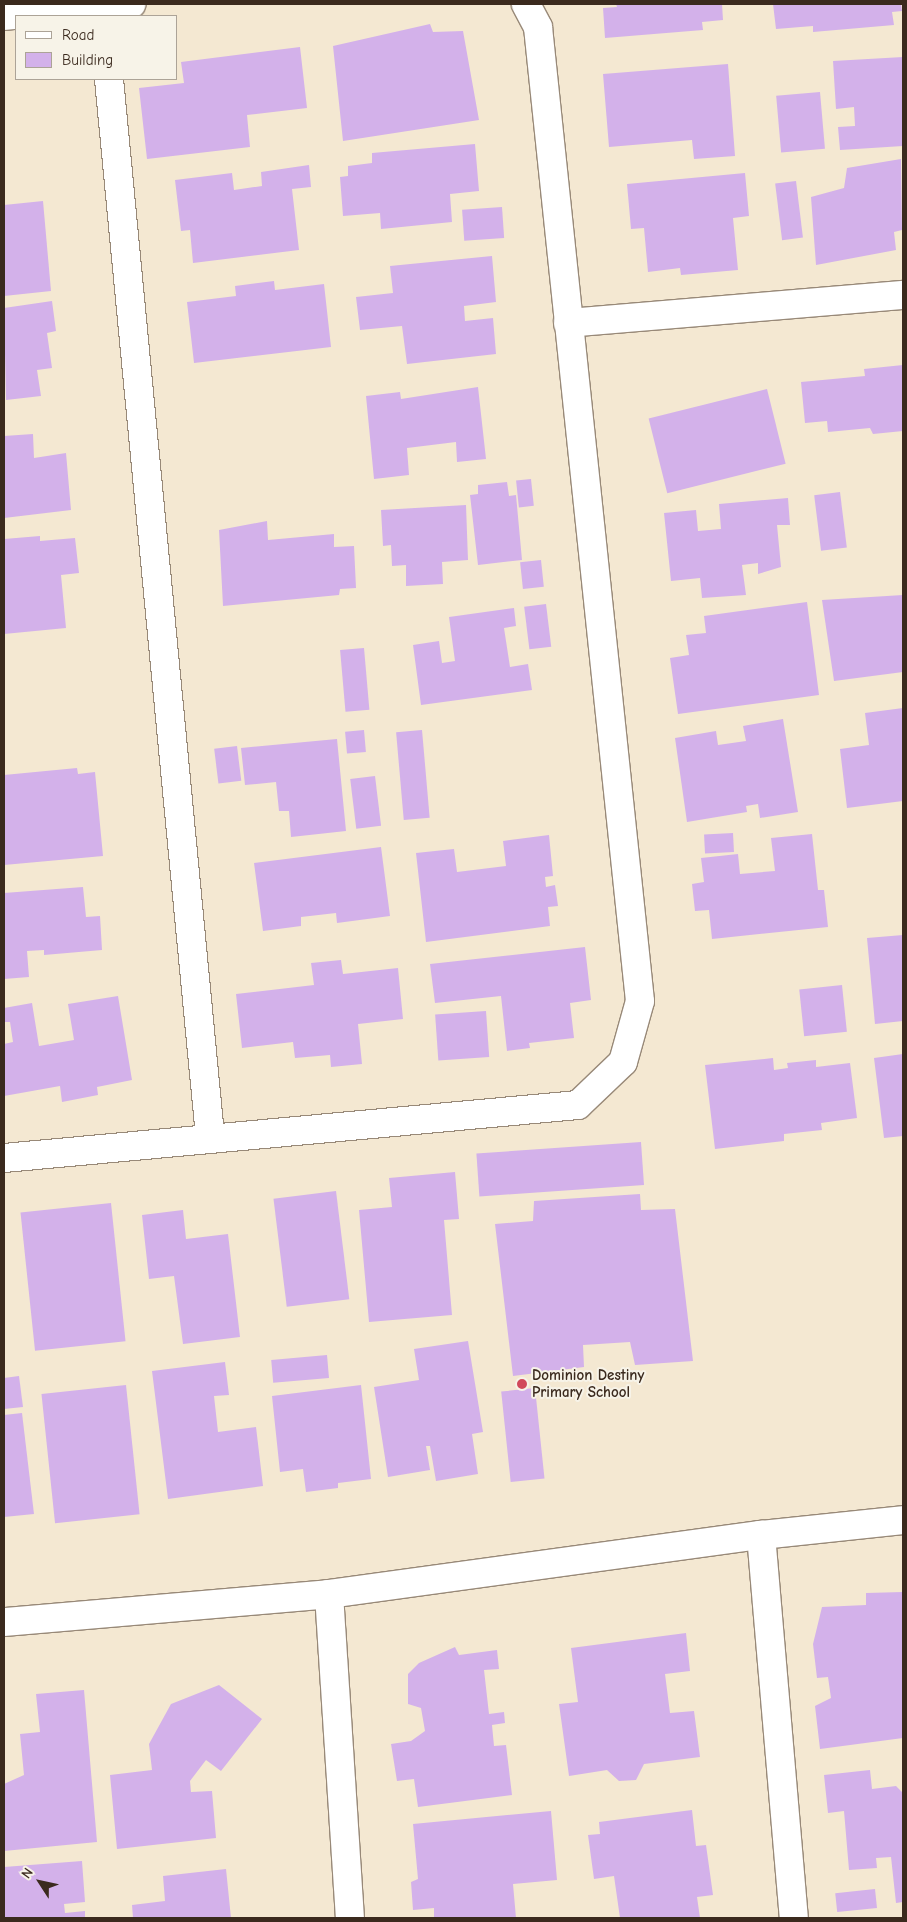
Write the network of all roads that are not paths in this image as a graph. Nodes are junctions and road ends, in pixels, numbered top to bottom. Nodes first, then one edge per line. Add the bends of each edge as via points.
1 (131, 4) edge
2 (526, 4) edge
3 (103, 12) edge
4 (29, 15) edge
5 (109, 80) edge
6 (903, 295) edge
7 (568, 323) junction
8 (210, 1136) junction
9 (4, 1158) edge
10 (903, 1520) edge
11 (761, 1535) junction
12 (329, 1594) junction
13 (4, 1622) edge
14 (350, 1918) edge
15 (794, 1918) edge

1 - 3 street
2 - 7 street via 538,27
3 - 4 street
5 - 8 street
6 - 7 street
7 - 8 street via 640,1001 623,1062 578,1105
8 - 9 street
10 - 11 street
11 - 12 street
11 - 15 street
12 - 13 street
12 - 14 street

